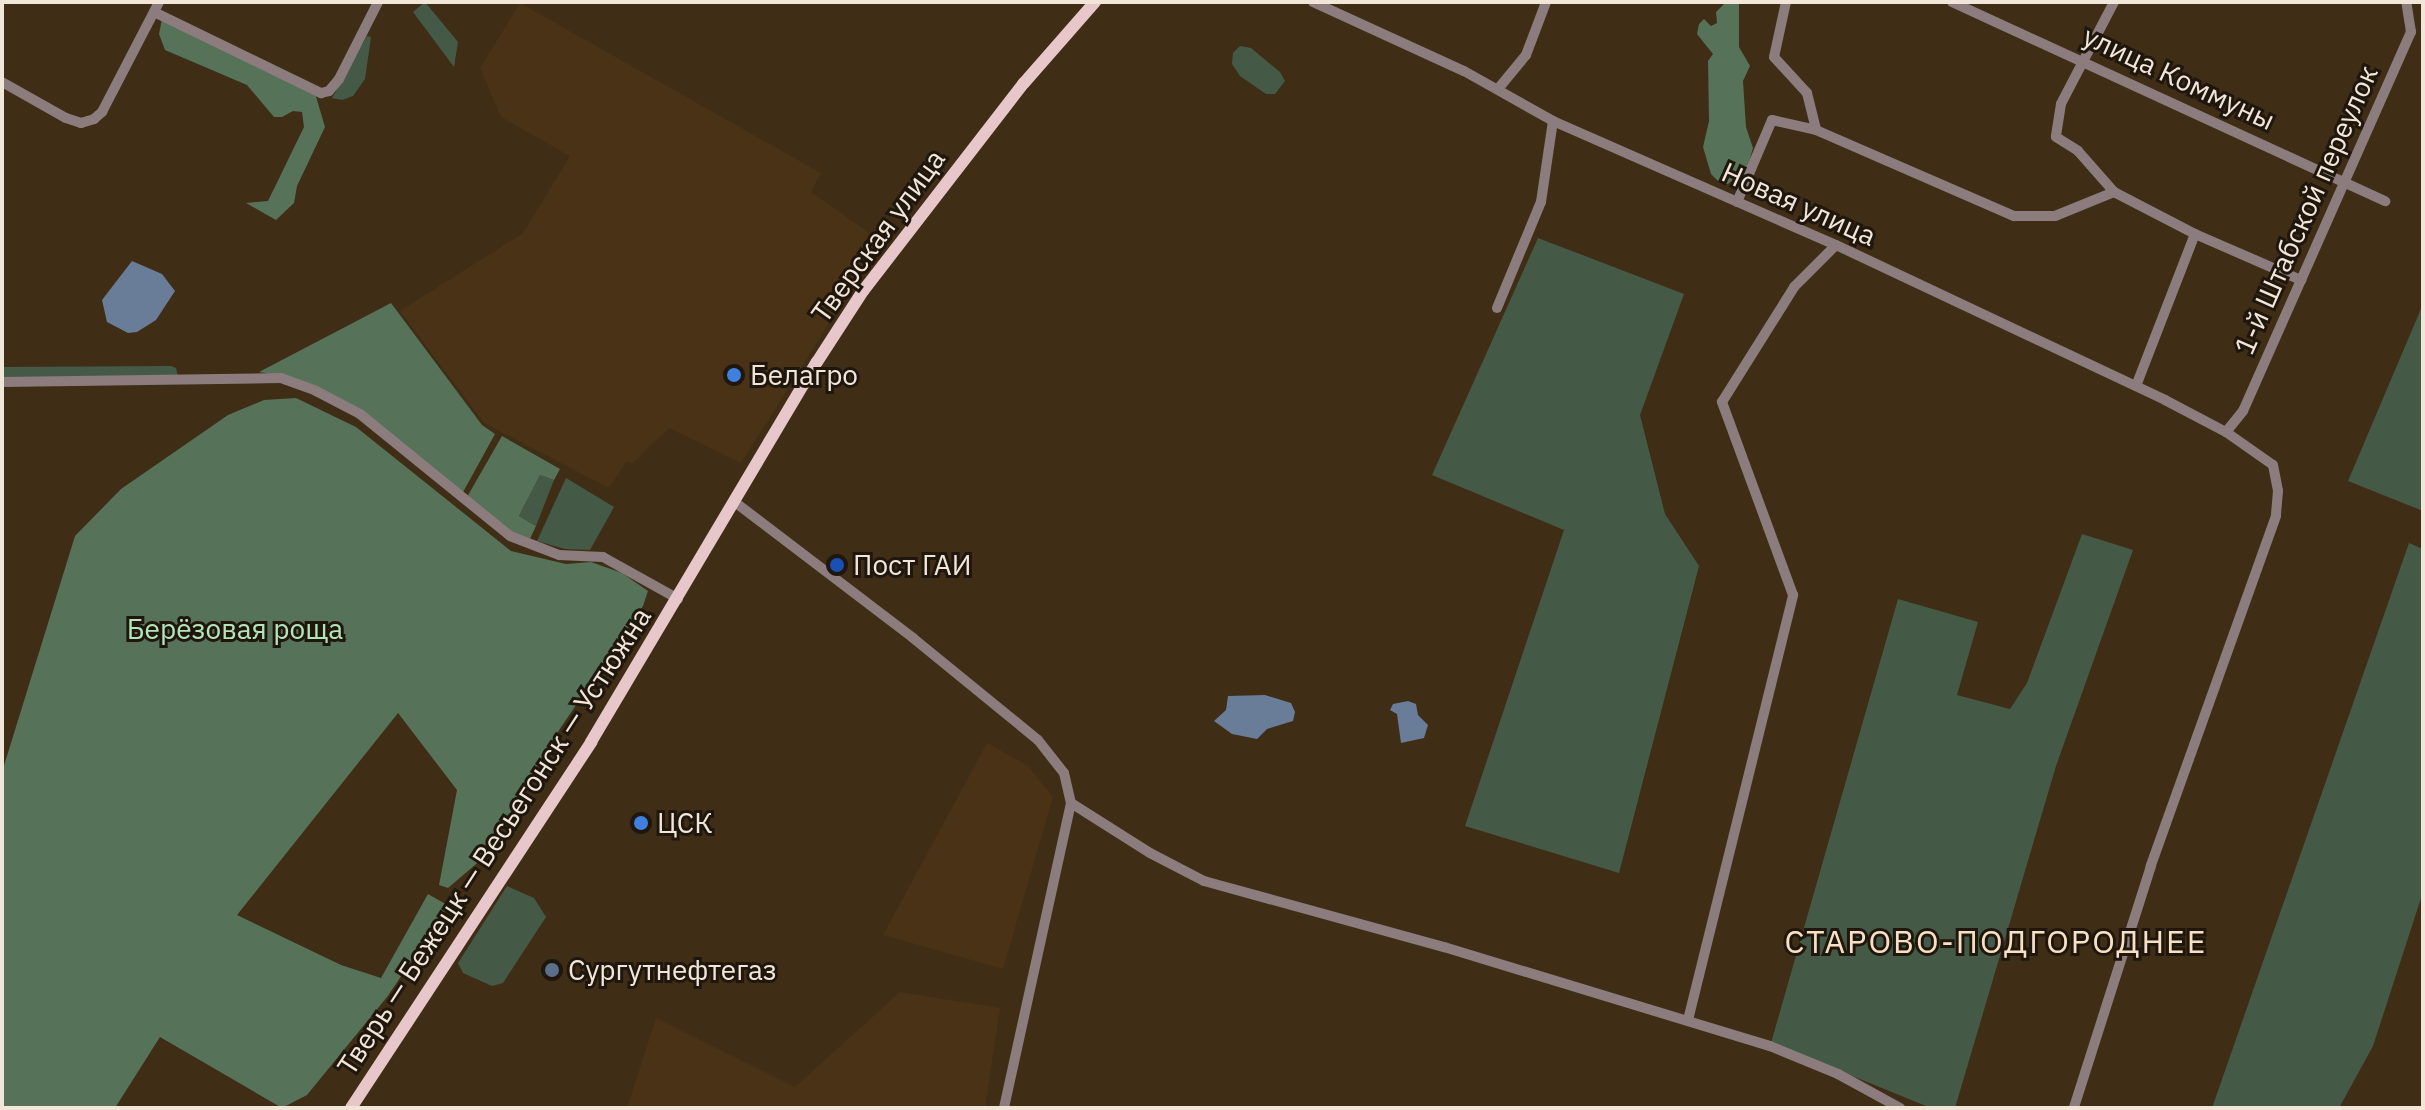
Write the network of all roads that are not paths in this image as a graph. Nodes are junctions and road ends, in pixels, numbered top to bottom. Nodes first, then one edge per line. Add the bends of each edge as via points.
1 (378, 2) edge
2 (1095, 2) edge
3 (1313, 2) edge
4 (1546, 2) edge
5 (1786, 2) edge
6 (1952, 2) edge
7 (2114, 2) edge
8 (2406, 2) edge
9 (157, 7) edge
10 (2087, 61) junction
11 (2, 82) edge
12 (1498, 89) junction
13 (1553, 121) junction
14 (1816, 130) junction
15 (2343, 181) junction
16 (2114, 192) junction
17 (2385, 201) dead end
18 (1737, 202) junction
19 (2195, 234) junction
20 (1836, 245) junction
21 (2301, 280) junction
22 (1497, 308) dead end
23 (2, 382) edge
24 (2136, 386) junction
25 (2226, 432) junction
26 (736, 503) junction
27 (678, 599) junction
28 (1071, 803) junction
29 (1688, 1020) junction
30 (351, 1108) edge
31 (1004, 1108) edge
32 (1900, 1108) edge
33 (2074, 1108) edge

1 - 9 street via 339,79 321,93
2 - 26 main road, Тверская улица via 1024,83 881,267 817,362
3 - 12 street, Новая улица
4 - 12 street via 1526,55
5 - 14 street via 1774,57 1807,93
6 - 10 street, улица Коммуны
7 - 10 street
8 - 15 street, 1-й Штабской переулок via 2411,32
9 - 11 street via 102,112 87,123 66,118
10 - 15 street, улица Коммуны
10 - 16 street via 2061,104 2056,137 2078,151
12 - 13 street, Новая улица
13 - 18 street, Новая улица
13 - 22 street via 1541,202
14 - 16 street via 2014,216 2055,216
14 - 18 street via 1772,120
15 - 17 street, улица Коммуны
15 - 21 street, 1-й Штабской переулок
16 - 19 street
18 - 20 street, Новая улица
19 - 21 street
19 - 24 street
20 - 24 street, Новая улица
20 - 29 street via 1794,287 1722,402 1793,595
21 - 25 street, 1-й Штабской переулок via 2243,411
23 - 27 street via 281,378 360,414 510,536 559,555 603,557
24 - 25 street, Новая улица
25 - 33 street, Новая улица via 2273,465 2276,516 2151,866
26 - 27 main road, Тверская улица
26 - 28 street via 1044,745 1064,773
27 - 30 main road, Тверь — Бежецк — Весьегонск — Устюжна via 550,806
28 - 29 street via 1204,881
28 - 31 street
29 - 32 street via 1838,1074

